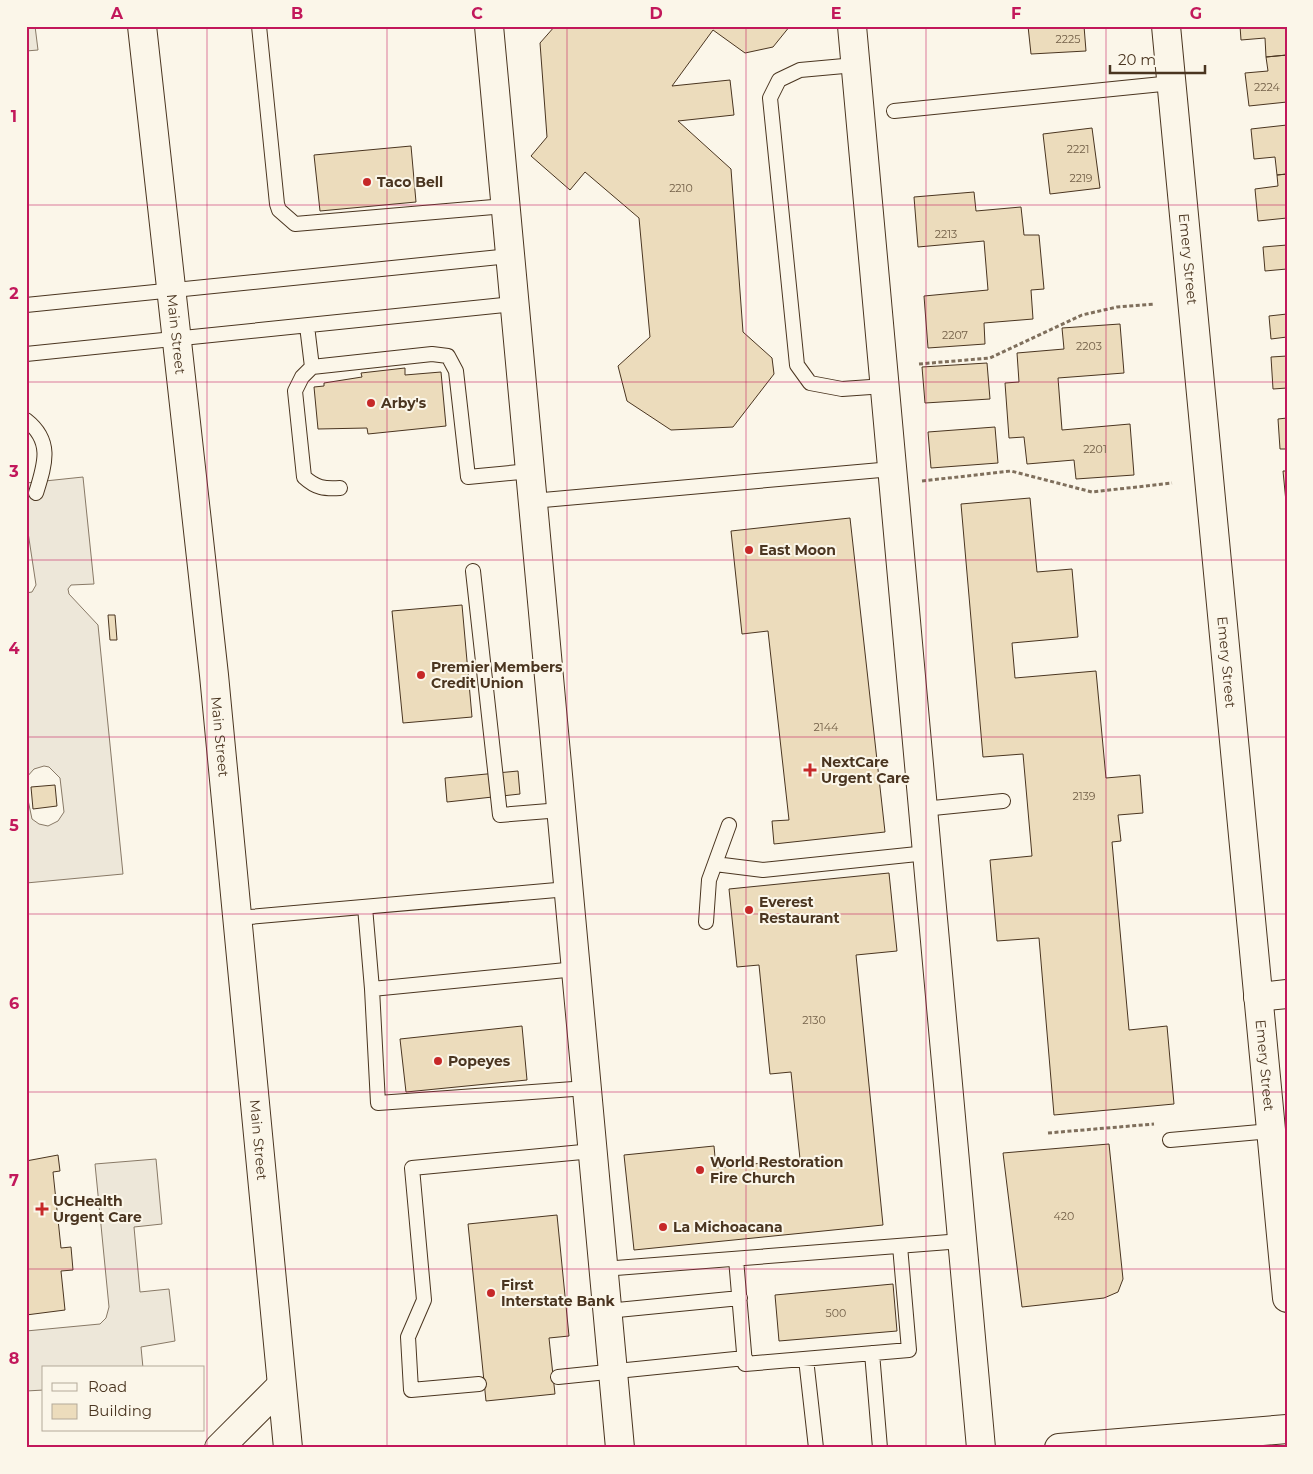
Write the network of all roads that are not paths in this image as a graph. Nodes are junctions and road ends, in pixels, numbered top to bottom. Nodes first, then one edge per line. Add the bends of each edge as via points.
1 (142, 26) edge
2 (259, 26) edge
3 (489, 26) edge
4 (852, 26) edge
5 (1166, 26) edge
6 (856, 65) junction
7 (1172, 83) junction
8 (894, 111) dead end
9 (505, 206) junction
10 (510, 256) junction
11 (171, 290) junction
12 (514, 304) junction
13 (26, 305) edge
14 (307, 326) junction
15 (177, 339) junction
16 (26, 354) edge
17 (312, 367) junction
18 (885, 386) junction
19 (26, 420) edge
20 (530, 471) junction
21 (893, 476) junction
22 (340, 488) dead end
23 (36, 493) dead end
24 (532, 501) junction
25 (473, 571) dead end
26 (1003, 801) dead end
27 (923, 809) junction
28 (561, 810) junction
29 (730, 825) dead end
30 (927, 853) junction
31 (715, 864) junction
32 (568, 889) junction
33 (365, 907) junction
34 (238, 918) junction
35 (706, 922) dead end
36 (576, 969) junction
37 (372, 989) junction
38 (1287, 994) edge
39 (1258, 997) junction
40 (587, 1088) junction
41 (1271, 1131) junction
42 (1170, 1140) dead end
43 (592, 1152) junction
44 (962, 1242) junction
45 (900, 1246) junction
46 (736, 1259) junction
47 (603, 1269) junction
48 (740, 1298) junction
49 (1287, 1298) edge
50 (607, 1311) junction
51 (872, 1353) junction
52 (745, 1358) junction
53 (806, 1358) junction
54 (613, 1371) junction
55 (558, 1376) dead end
56 (479, 1384) dead end
57 (281, 1386) junction
58 (1287, 1429) edge
59 (219, 1448) edge
60 (288, 1448) edge
61 (620, 1448) edge
62 (816, 1448) edge
63 (880, 1448) edge
64 (981, 1448) edge
65 (1059, 1448) edge

1 - 11 main road, Main Street
2 - 9 lane via 275,190 279,210 296,224
3 - 9 main road
4 - 6 main road
5 - 7 main road, Emery Street
6 - 18 main road
6 - 18 lane via 800,70 780,80 770,98 797,365 810,383 842,389
7 - 8 lane
7 - 39 main road, Emery Street
9 - 10 main road
10 - 11 lane
10 - 12 main road
11 - 13 lane
11 - 15 main road, Main Street
12 - 14 lane
12 - 20 main road
14 - 15 lane
14 - 17 lane
15 - 16 lane
15 - 34 main road, Main Street
17 - 20 lane via 432,354 448,356 456,371 468,477
17 - 22 lane via 295,391 304,477 314,486
18 - 21 main road
19 - 23 lane via 37,428 44,442 44,466
20 - 24 main road
21 - 24 lane
21 - 27 main road
24 - 28 main road
25 - 28 lane via 500,815
26 - 27 lane
27 - 30 main road
28 - 32 main road
29 - 31 lane
30 - 31 lane via 763,870
30 - 44 main road
31 - 35 lane via 709,880
32 - 33 lane
32 - 36 main road
33 - 34 lane
33 - 37 lane
34 - 57 main road, Main Street
36 - 37 lane
36 - 40 main road
37 - 40 lane via 378,1103
38 - 39 main road
39 - 41 main road, Emery Street
40 - 43 main road
41 - 42 lane
41 - 49 main road, Emery Street
43 - 47 main road
43 - 56 lane via 412,1168 424,1300 408,1338 411,1390
44 - 45 lane
44 - 64 main road
45 - 46 lane
45 - 51 lane via 909,1350
46 - 47 lane
46 - 48 lane
47 - 50 main road
48 - 50 lane
48 - 52 lane
50 - 54 main road
51 - 53 lane
51 - 63 lane
52 - 53 lane via 745,1364
52 - 54 lane
53 - 62 lane
54 - 55 lane
54 - 61 main road
57 - 59 main road
57 - 60 main road, Main Street
58 - 65 main road

